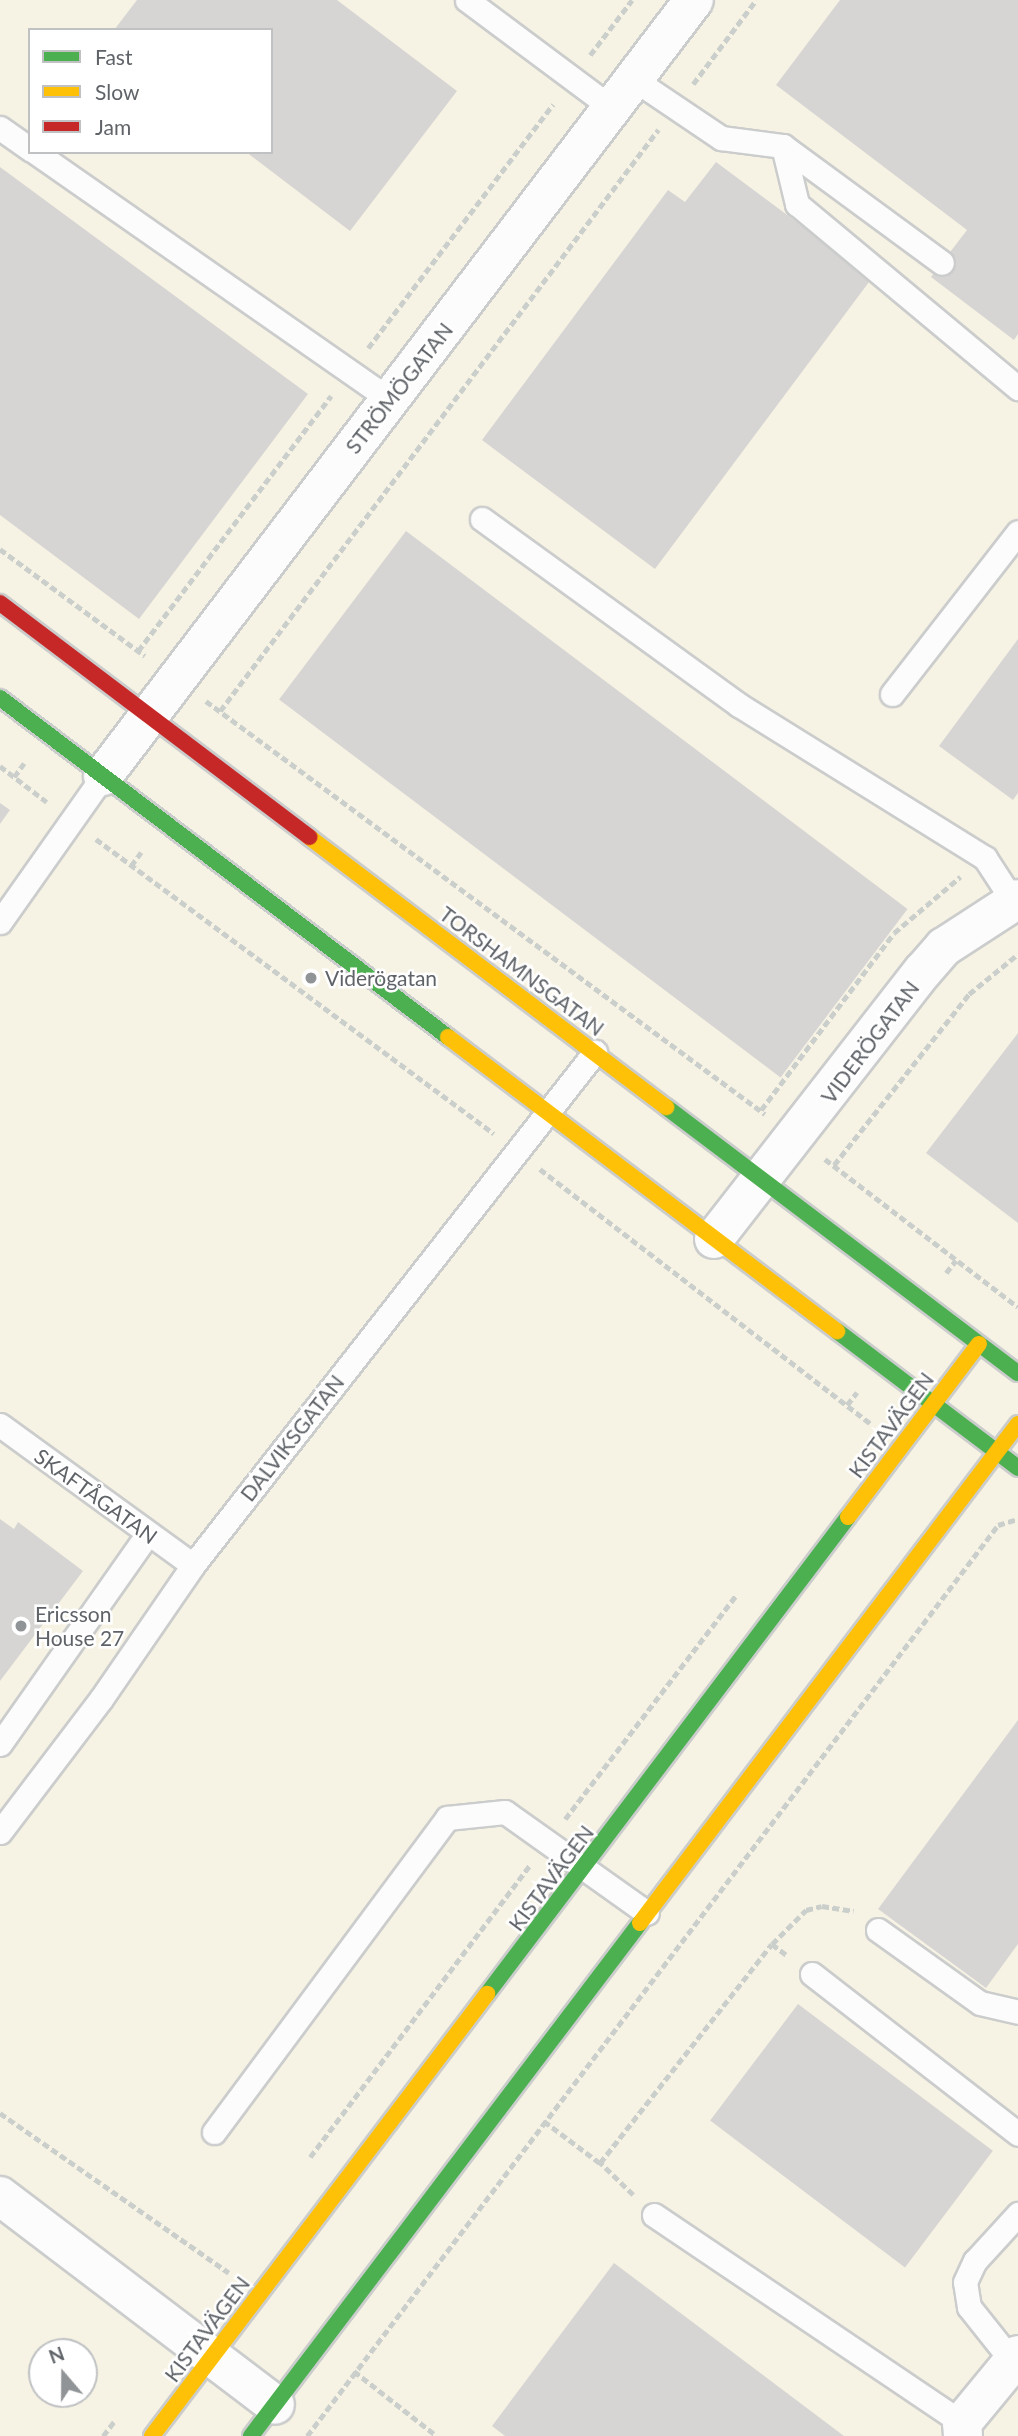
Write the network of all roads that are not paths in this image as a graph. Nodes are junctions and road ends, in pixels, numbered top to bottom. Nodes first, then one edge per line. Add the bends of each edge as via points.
1 (467, 0) edge
2 (694, 0) edge
3 (624, 94) junction
4 (0, 128) edge
5 (783, 146) junction
6 (28, 148) edge
7 (38, 154) edge
8 (942, 263) dead end
9 (1018, 388) edge
10 (390, 400) junction
11 (482, 519) dead end
12 (1018, 532) edge
13 (0, 603) edge
14 (892, 694) dead end
15 (0, 698) edge
16 (148, 714) junction
17 (103, 776) junction
18 (1016, 900) edge
19 (0, 922) edge
20 (595, 1052) junction
21 (546, 1112) junction
22 (762, 1180) junction
23 (714, 1239) junction
24 (979, 1343) junction
25 (1018, 1373) edge
26 (933, 1404) junction
27 (1018, 1424) edge
28 (0, 1425) edge
29 (997, 1452) junction
30 (1018, 1468) edge
31 (147, 1535) junction
32 (193, 1565) junction
33 (0, 1744) edge
34 (0, 1832) edge
35 (584, 1869) junction
36 (647, 1913) junction
37 (878, 1930) road end
38 (812, 1974) road end
39 (1018, 2012) edge
40 (214, 2132) dead end
41 (1018, 2134) edge
42 (0, 2196) edge
43 (1018, 2214) edge
44 (654, 2215) road end
45 (213, 2358) junction
46 (1012, 2367) edge
47 (275, 2405) junction
48 (962, 2430) edge
49 (152, 2436) edge
50 (251, 2436) edge

1 - 3 lane via 572,79
2 - 3 street, STRÖMÖGATAN
3 - 5 lane via 676,107 722,138
3 - 10 street, STRÖMÖGATAN
4 - 6 lane
5 - 8 lane
5 - 9 lane via 797,204
7 - 10 lane
10 - 16 street, STRÖMÖGATAN
11 - 18 lane via 739,705 985,858
12 - 14 lane
13 - 16 street, TORSHAMNSGATAN
15 - 17 street
16 - 17 street, STRÖMÖGATAN
16 - 20 street, TORSHAMNSGATAN
17 - 19 lane
17 - 21 street
18 - 22 street, VIDERÖGATAN via 944,947
20 - 21 lane, DALVIKSGATAN
20 - 22 street, TORSHAMNSGATAN
21 - 23 street
21 - 32 lane, DALVIKSGATAN
22 - 23 street, VIDERÖGATAN
22 - 24 street, TORSHAMNSGATAN
23 - 26 street
24 - 25 street, TORSHAMNSGATAN
24 - 26 street, KISTAVÄGEN
26 - 29 street
26 - 35 street, KISTAVÄGEN
27 - 29 street
28 - 31 lane, SKAFTÅGATAN
29 - 30 street
29 - 36 street
31 - 32 lane, SKAFTÅGATAN
31 - 33 lane
32 - 34 lane, DALVIKSGATAN via 101,1699
35 - 36 lane
35 - 40 lane via 505,1812 447,1818
35 - 45 street, KISTAVÄGEN
36 - 47 street
37 - 39 lane via 980,2003
38 - 41 lane
42 - 45 street
43 - 46 lane via 975,2260 965,2282 969,2307
44 - 48 lane
45 - 47 street
45 - 49 street, KISTAVÄGEN
46 - 48 street
47 - 50 street

